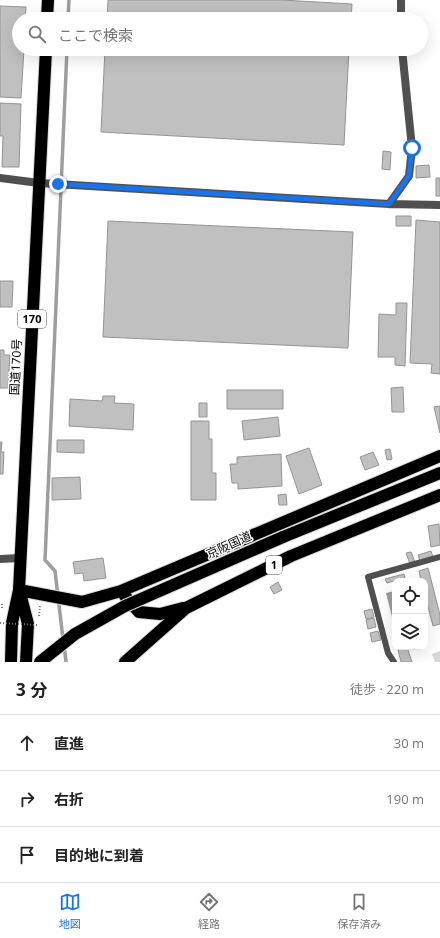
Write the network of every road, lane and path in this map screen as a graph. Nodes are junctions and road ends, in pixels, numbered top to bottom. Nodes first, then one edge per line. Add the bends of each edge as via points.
1 (48, 0) edge
2 (401, 0) edge
3 (47, 12) edge
4 (401, 12) edge
5 (46, 56) edge
6 (403, 56) edge
7 (0, 178) edge
8 (39, 183) junction
9 (389, 204) junction
10 (440, 205) edge
11 (440, 456) edge
12 (440, 473) edge
13 (440, 495) edge
14 (440, 557) edge
15 (20, 558) junction
16 (0, 559) edge
17 (19, 590) junction
18 (121, 591) junction
19 (40, 604) dead end
20 (186, 608) junction
21 (39, 618) dead end
22 (0, 623) edge
23 (38, 625) dead end
24 (11, 643) junction
25 (3, 662) edge
26 (11, 662) edge
27 (26, 662) edge
28 (40, 662) edge
29 (125, 662) edge
30 (394, 662) edge

1 - 3 highway
2 - 4 street
5 - 8 highway, 国道170号 / 170
6 - 9 street via 412,148 409,176
7 - 8 street
8 - 9 street
8 - 15 highway, 国道170号 / 170
9 - 10 street
11 - 18 highway
12 - 28 highway, 京阪国道 / 1, bridge via 283,537 125,606 75,634
13 - 20 highway, 1 via 292,556
14 - 30 lane via 368,577 388,653
15 - 16 street
15 - 17 highway, 国道170号 / 170
17 - 18 highway via 82,602
17 - 24 highway, 国道170号 / 170
17 - 27 highway, 国道170号 / 170 via 28,624
18 - 20 highway via 139,612 160,614
19 - 21 path
20 - 29 highway, 1
22 - 23 path, bridge
24 - 25 highway
24 - 26 highway, 国道170号 / 170

